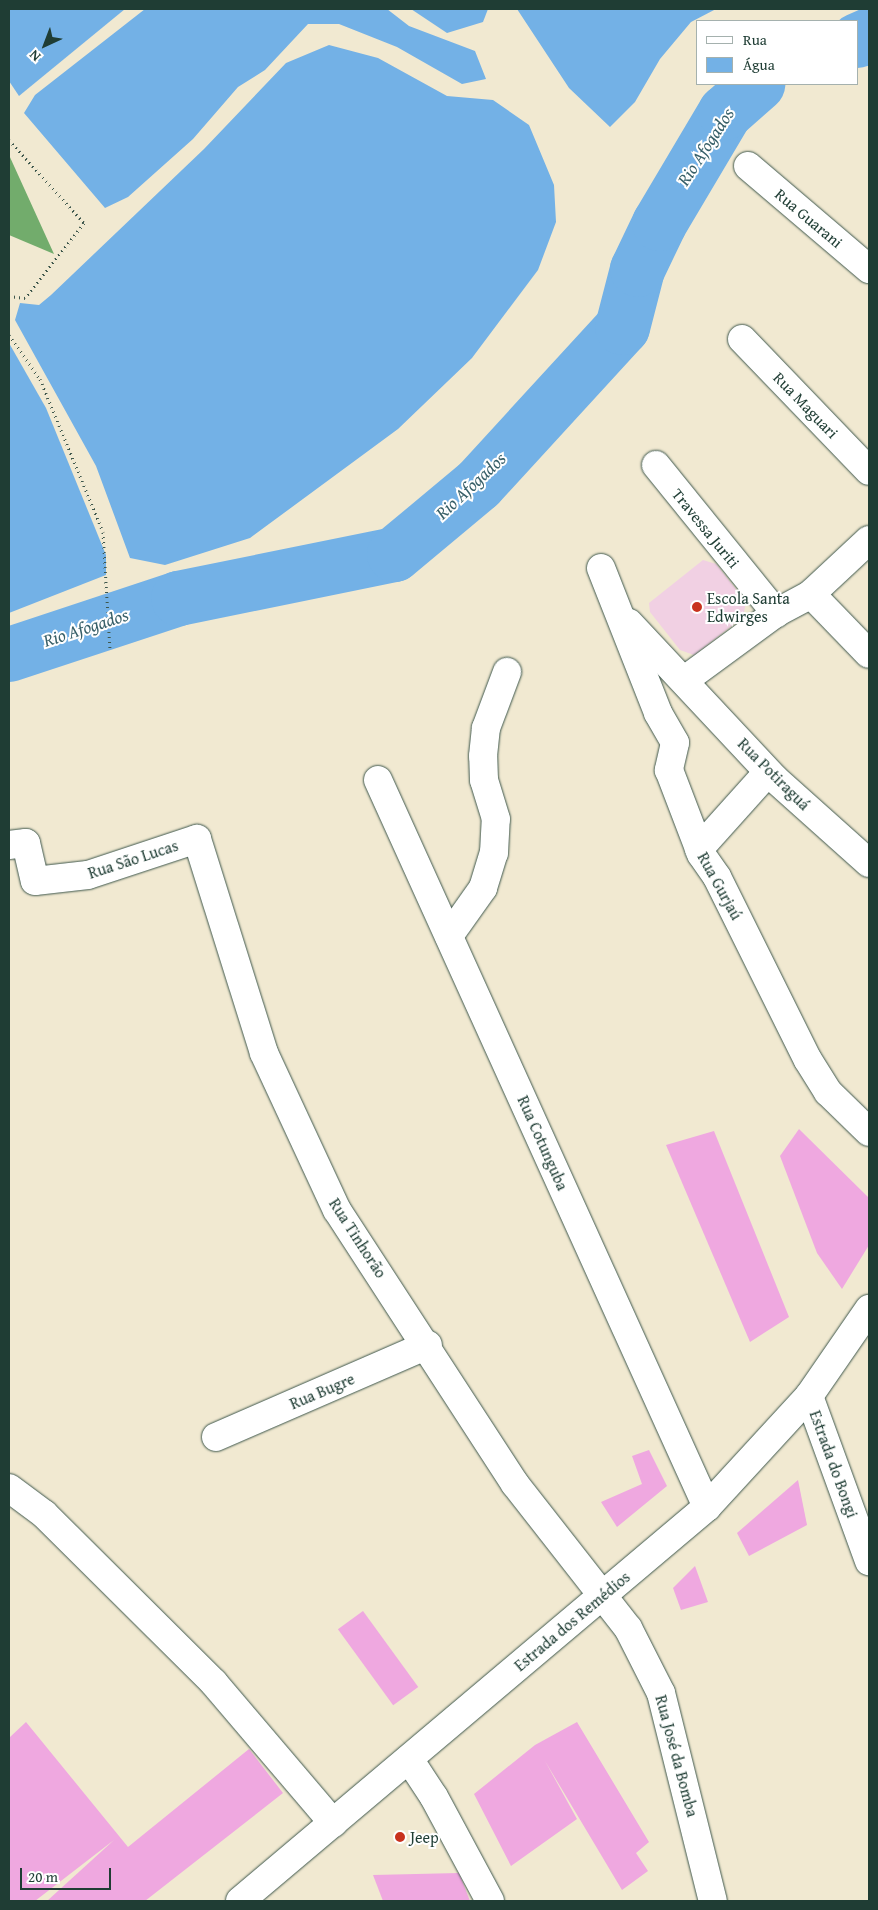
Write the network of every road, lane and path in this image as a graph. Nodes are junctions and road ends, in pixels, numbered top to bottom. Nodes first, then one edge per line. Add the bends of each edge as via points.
1 (9, 140) edge
2 (748, 166) dead end
3 (869, 269) edge
4 (9, 296) edge
5 (9, 335) edge
6 (742, 339) dead end
7 (656, 465) dead end
8 (869, 470) edge
9 (869, 540) edge
10 (601, 568) dead end
11 (811, 594) junction
12 (776, 613) junction
13 (622, 617) junction
14 (110, 649) dead end
15 (869, 654) edge
16 (507, 672) dead end
17 (686, 679) junction
18 (768, 772) junction
19 (378, 780) dead end
20 (197, 838) joint
21 (9, 845) edge
22 (699, 849) junction
23 (869, 863) edge
24 (450, 936) junction
25 (869, 1132) edge
26 (869, 1309) edge
27 (428, 1345) junction
28 (809, 1396) junction
29 (216, 1437) dead end
30 (9, 1488) edge
31 (707, 1507) junction
32 (869, 1561) edge
33 (604, 1594) junction
34 (409, 1759) junction
35 (333, 1823) junction
36 (240, 1901) edge
37 (490, 1901) edge
38 (713, 1901) edge

1 - 4 path via 84,222 25,298
2 - 3 street, Rua Guarani
5 - 14 path via 40,379 103,532
6 - 8 street, Rua Maguari
7 - 12 street, Travessa Juriti
9 - 11 street
10 - 13 street, Rua Gurjaú
11 - 12 street
11 - 15 street
12 - 17 street
13 - 17 street, Rua Gurjaú
13 - 22 street, Rua Gurjaú via 658,713 675,743 669,770
16 - 24 street via 486,728 483,756 484,780 496,819 494,853 483,888
17 - 18 street, Rua Potiraguá
18 - 22 street
18 - 23 street, Rua Potiraguá
19 - 24 street, Rua Cotunguba
20 - 21 street, Rua São Lucas via 88,875 35,881 26,843
20 - 27 street, Rua Tinhorão via 272,1070 337,1210
22 - 25 street, Rua Gurjaú via 808,1060 828,1092
24 - 31 street, Rua Cotunguba
26 - 28 street, Estrada dos Remédios
27 - 29 street, Rua Bugre
27 - 33 street, Rua Tinhorão via 515,1484
28 - 31 street, Estrada dos Remédios
28 - 32 street, Estrada do Bongi
30 - 35 street via 44,1514 214,1683
31 - 33 street, Estrada dos Remédios
33 - 34 street, Estrada dos Remédios
33 - 38 street, Rua José da Bomba via 628,1628 661,1693
34 - 35 street, Estrada dos Remédios
34 - 37 street via 434,1797
35 - 36 street, Estrada dos Remédios

